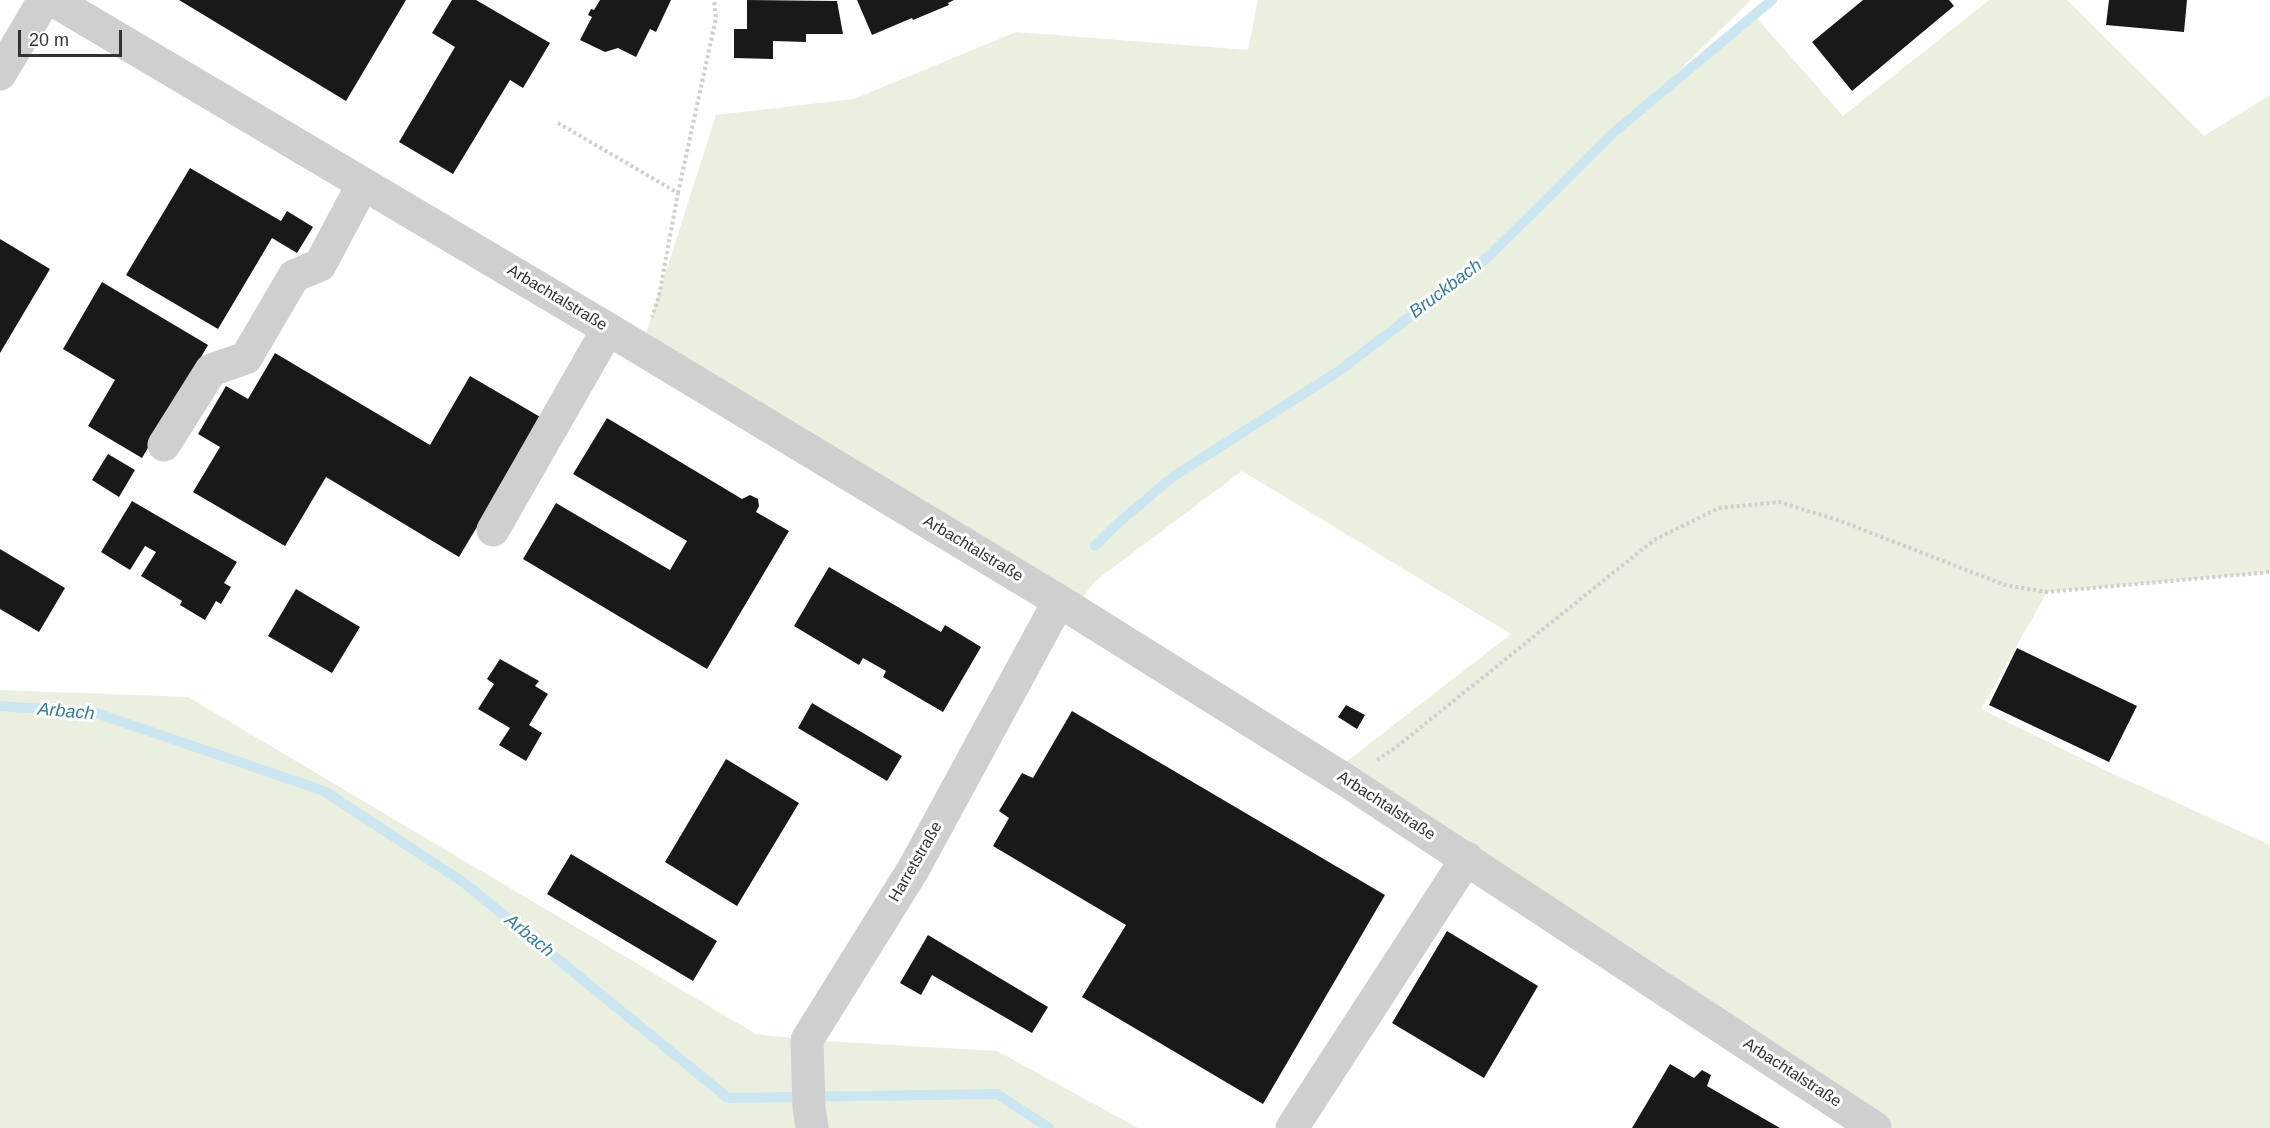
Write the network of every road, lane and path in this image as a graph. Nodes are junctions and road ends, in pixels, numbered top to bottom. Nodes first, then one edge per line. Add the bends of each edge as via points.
1 (44, 0) edge
2 (53, 0) edge
3 (714, 0) edge
4 (0, 74) edge
5 (558, 123) dead end
6 (363, 184) junction
7 (678, 193) junction
8 (608, 329) junction
9 (642, 349) junction
10 (164, 445) dead end
11 (493, 530) dead end
12 (2270, 572) edge
13 (1059, 601) junction
14 (1347, 781) junction
15 (1467, 858) junction
16 (811, 1118) edge
17 (1292, 1128) edge
18 (1875, 1128) edge

1 - 4 street
2 - 6 street, Arbachtalstraße
3 - 7 path via 716,18
5 - 7 path
6 - 8 street, Arbachtalstraße
6 - 10 street via 320,265 294,276 246,358 211,370
7 - 9 path via 659,296
8 - 9 street, Arbachtalstraße
8 - 11 street
9 - 13 street, Arbachtalstraße
12 - 14 path via 2047,592 2005,585 1838,520 1779,502 1719,508 1654,540 1395,748
13 - 14 street, Arbachtalstraße
13 - 16 street, Harretstraße via 914,868 807,1040
14 - 15 street, Arbachtalstraße
15 - 17 street
15 - 18 street, Arbachtalstraße

